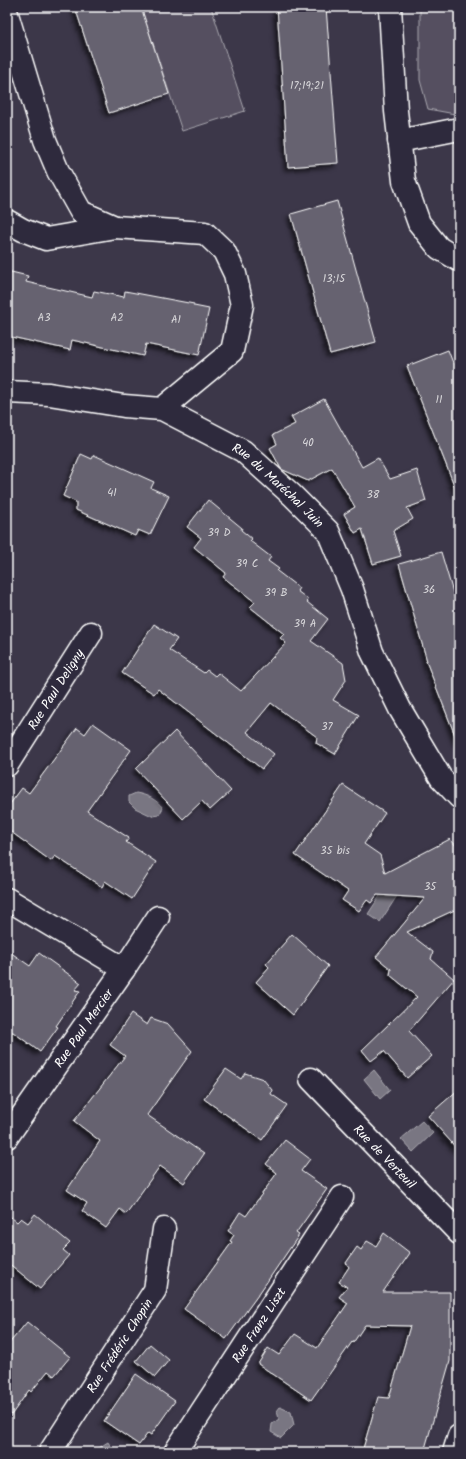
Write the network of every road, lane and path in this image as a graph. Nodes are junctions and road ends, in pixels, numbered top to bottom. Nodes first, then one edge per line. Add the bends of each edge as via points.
1 (390, 7) edge
2 (7, 14) edge
3 (459, 129) edge
4 (399, 141) junction
5 (7, 221) edge
6 (115, 227) junction
7 (459, 260) edge
8 (7, 392) edge
9 (162, 409) junction
10 (91, 632) dead end
11 (7, 765) edge
12 (459, 797) edge
13 (7, 899) edge
14 (158, 917) dead end
15 (124, 969) junction
16 (311, 1079) dead end
17 (7, 1137) edge
18 (342, 1197) dead end
19 (164, 1229) dead end
20 (459, 1233) edge
21 (459, 1436) edge
22 (50, 1452) edge
23 (175, 1452) edge
24 (454, 1452) edge

1 - 4 street
2 - 6 street via 45,140 58,171 81,212
3 - 4 street
4 - 7 street via 404,181 419,223 438,248
5 - 6 street via 46,238
6 - 9 street via 205,233 224,250 235,274 242,305 232,351
8 - 9 street, Rue du Maréchal Juin via 49,394 124,406
9 - 12 street, Rue du Maréchal Juin via 243,451 328,531 352,589 372,652 400,709 441,778
10 - 11 street, Rue Paul Deligny
13 - 15 street
14 - 15 street, Rue Paul Mercier
15 - 17 street, Rue Paul Mercier
16 - 20 street, Rue de Verteuil
18 - 23 street, Rue Franz Liszt
19 - 22 street, Rue Frédéric Chopin via 155,1290
21 - 24 street

